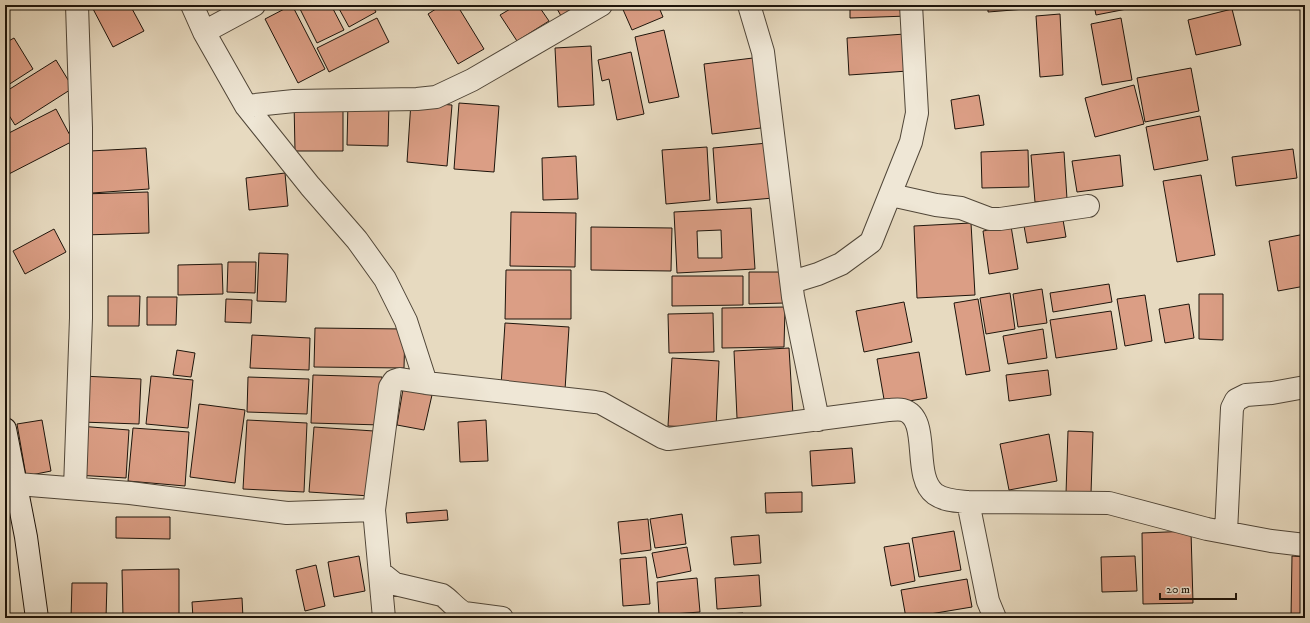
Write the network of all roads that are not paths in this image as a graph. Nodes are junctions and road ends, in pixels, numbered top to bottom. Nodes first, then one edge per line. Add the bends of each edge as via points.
1 (77, 5) edge
2 (192, 5) edge
3 (254, 5) edge
4 (601, 5) edge
5 (749, 5) edge
6 (911, 5) edge
7 (204, 32) junction
8 (246, 106) junction
9 (891, 195) junction
10 (1088, 206) dead end
11 (792, 282) junction
12 (426, 383) junction
13 (1305, 387) edge
14 (818, 420) junction
15 (5, 429) edge
16 (11, 484) edge
17 (75, 488) junction
18 (968, 502) junction
19 (374, 510) junction
20 (1226, 532) junction
21 (1305, 545) edge
22 (380, 572) junction
23 (37, 618) edge
24 (384, 618) edge
25 (502, 618) edge
26 (995, 618) edge

1 - 17 street via 81,128 81,302
2 - 7 street
3 - 7 street
4 - 8 street via 472,80 436,97 294,101
5 - 11 street via 763,52
6 - 9 street via 917,113 911,142
7 - 8 street
8 - 12 street via 385,279 406,321
9 - 10 street via 961,208 990,219
9 - 11 street via 871,242 841,264
11 - 14 street
12 - 14 street via 601,403 668,439
12 - 19 street via 400,379 394,381 390,387
13 - 20 street via 1246,395 1236,400 1232,408
14 - 18 street via 888,410 910,413 918,427 923,473 929,486 935,494 946,500
15 - 16 street
16 - 17 street
16 - 23 street via 26,537
17 - 19 street via 287,513
18 - 20 street via 1109,504
18 - 26 street via 988,601
19 - 22 street
20 - 21 street
22 - 24 street
22 - 25 street via 395,584 442,595 464,613

